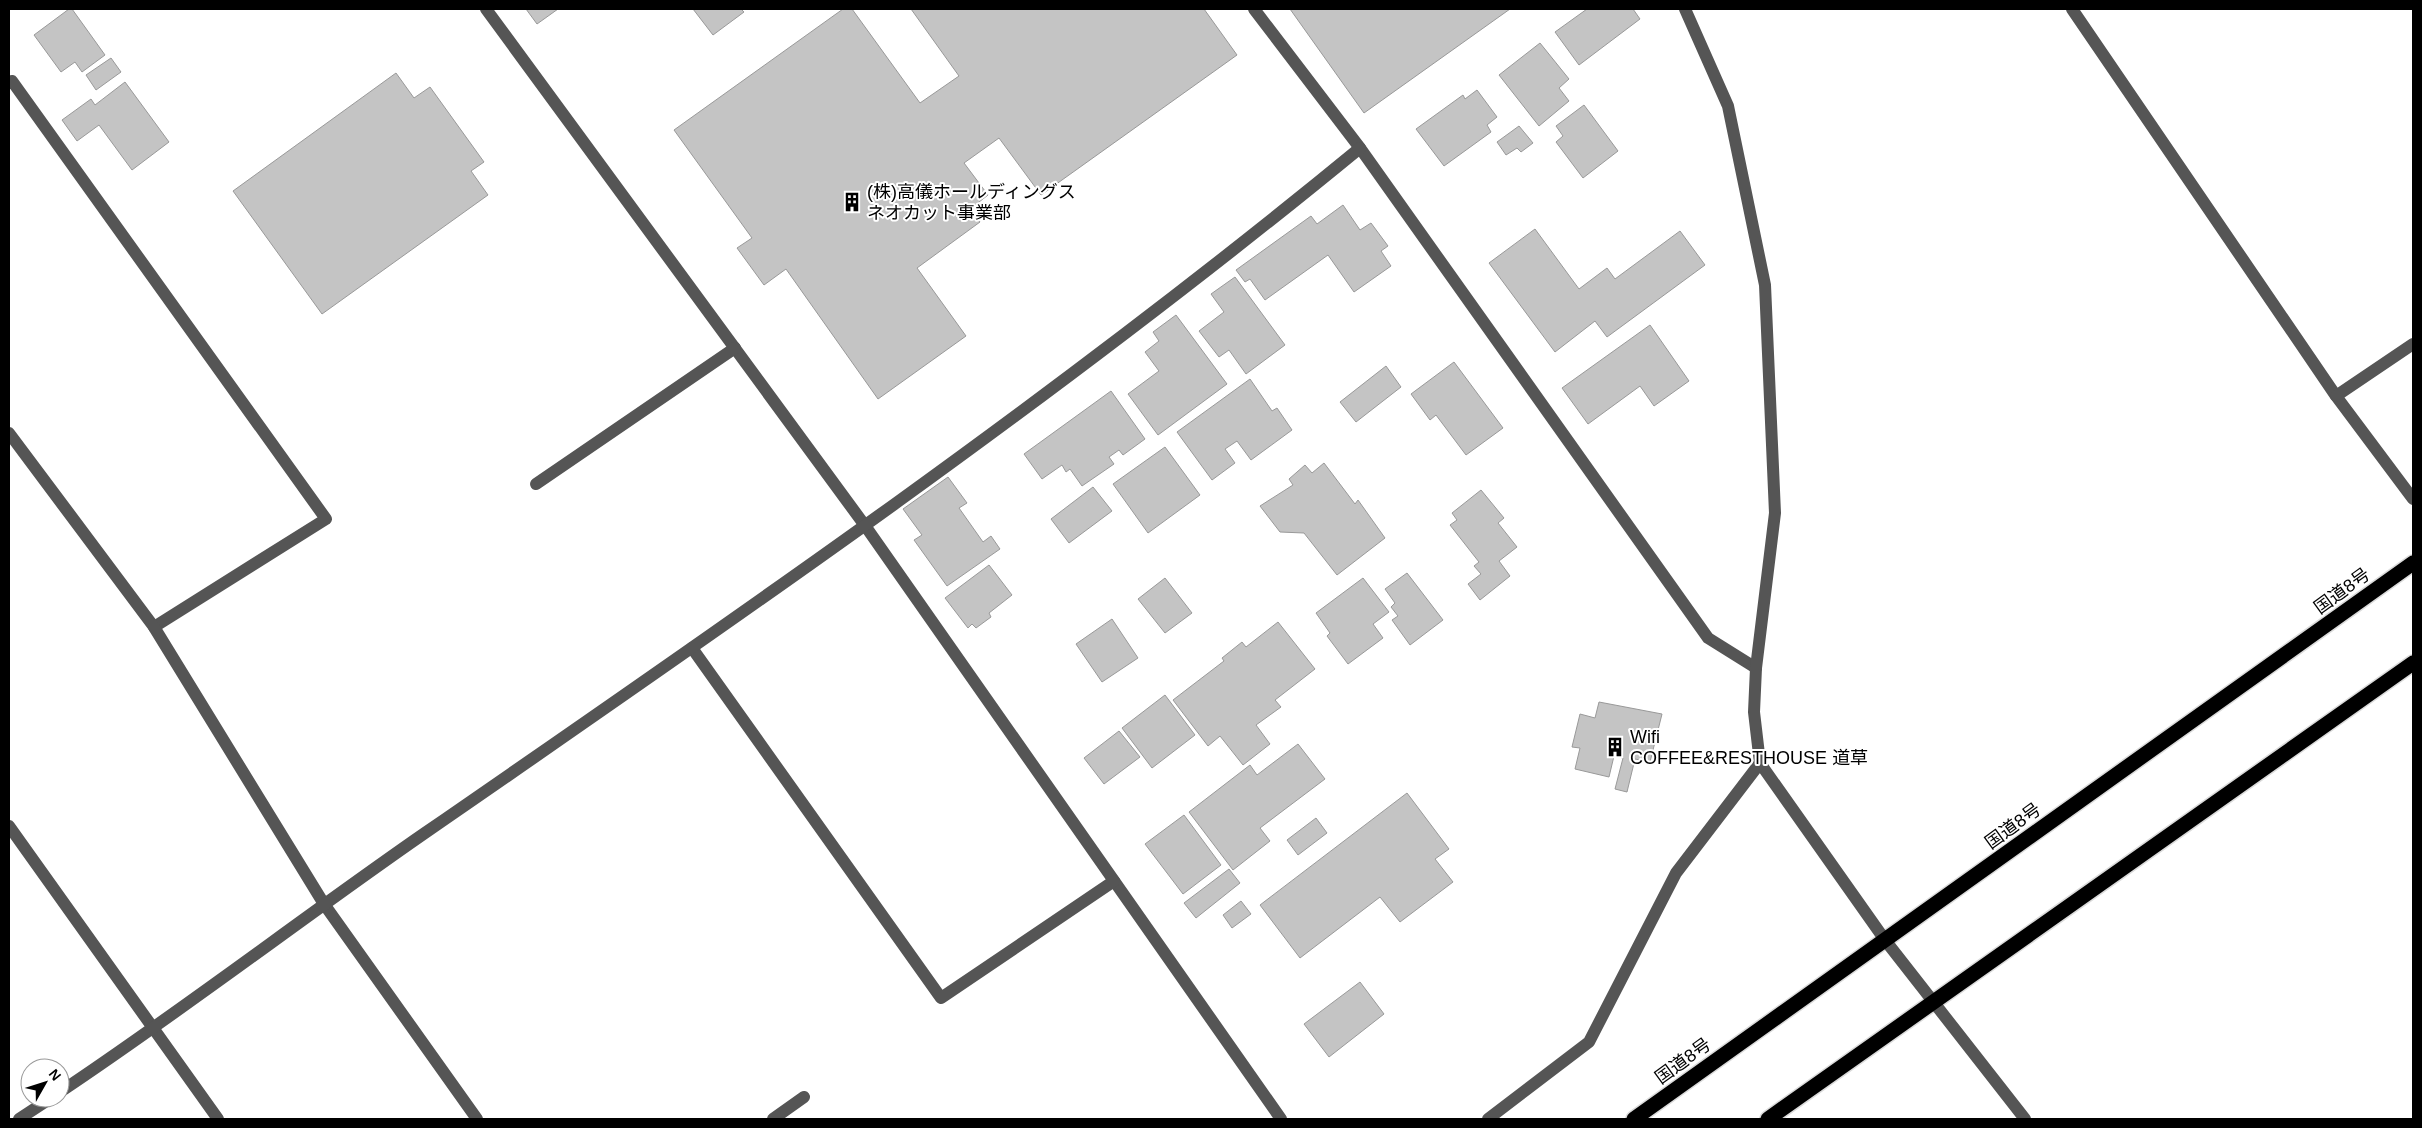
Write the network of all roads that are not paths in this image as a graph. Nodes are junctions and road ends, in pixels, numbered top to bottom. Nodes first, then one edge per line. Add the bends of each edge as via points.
1 (486, 9) edge
2 (1254, 9) edge
3 (1686, 9) edge
4 (2072, 9) edge
5 (9, 83) edge
6 (1360, 148) junction
7 (2413, 344) edge
8 (735, 348) junction
9 (2336, 396) junction
10 (9, 433) edge
11 (536, 484) dead end
12 (2413, 499) edge
13 (866, 526) junction
14 (2413, 563) edge
15 (154, 626) junction
16 (692, 648) junction
17 (2413, 663) edge
18 (1756, 668) junction
19 (1760, 763) junction
20 (9, 826) edge
21 (1114, 880) junction
22 (324, 904) junction
23 (1886, 940) junction
24 (1933, 1002) junction
25 (153, 1028) junction
26 (70, 1085) edge
27 (804, 1097) dead end
28 (36, 1108) edge
29 (19, 1119) edge
30 (218, 1119) edge
31 (477, 1119) edge
32 (774, 1119) edge
33 (1281, 1119) edge
34 (1488, 1119) edge
35 (1634, 1119) edge
36 (1768, 1119) edge
37 (2025, 1119) edge

1 - 8 street
2 - 6 street
3 - 18 street via 1728,106 1765,285 1775,513
4 - 9 street
5 - 15 street via 12,81 326,519
6 - 13 street via 1254,235
6 - 18 street via 1708,638
7 - 9 street
8 - 11 street
8 - 13 street
9 - 12 street
10 - 15 street
13 - 16 street
13 - 21 street
14 - 23 highway, 国道8号
15 - 22 street
16 - 21 street via 941,998
16 - 22 street
17 - 24 highway
18 - 19 street via 1754,712
19 - 23 street
19 - 34 street via 1676,873 1589,1042
20 - 25 street
21 - 33 street
22 - 25 street
22 - 31 street
23 - 24 street
23 - 35 highway, 国道8号
24 - 36 highway
24 - 37 street
25 - 26 street
25 - 30 street
27 - 32 street
28 - 29 street

